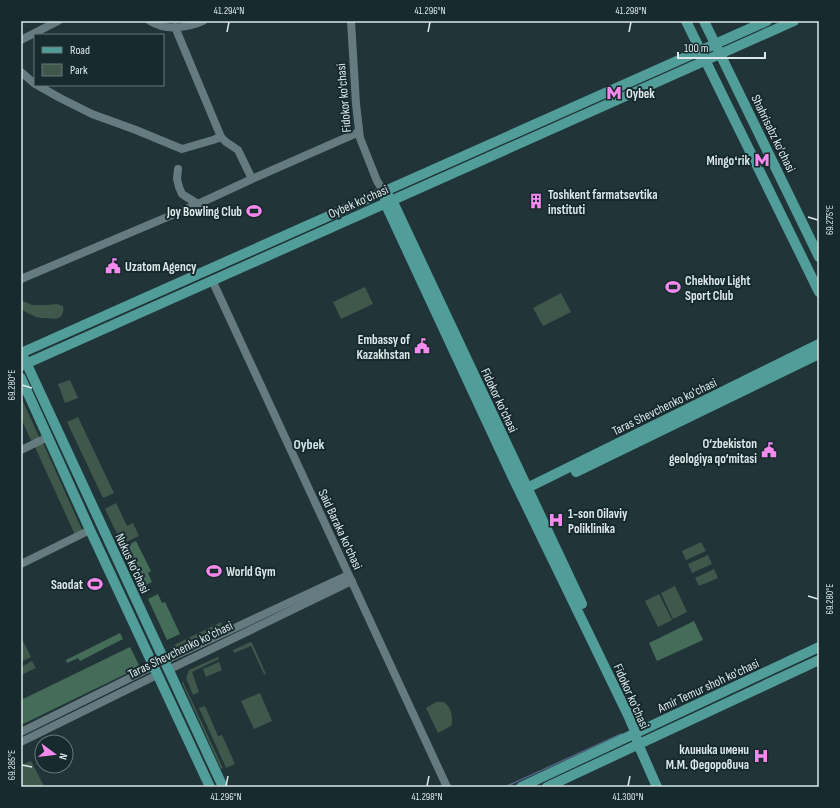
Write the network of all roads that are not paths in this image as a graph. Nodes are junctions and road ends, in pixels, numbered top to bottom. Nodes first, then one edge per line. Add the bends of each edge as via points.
1 (58, 21) edge
2 (150, 21) edge
3 (203, 21) edge
4 (350, 21) edge
5 (686, 21) edge
6 (704, 21) edge
7 (767, 21) edge
8 (794, 21) edge
9 (175, 27) junction
10 (21, 40) edge
11 (715, 44) junction
12 (700, 51) junction
13 (720, 54) junction
14 (705, 61) junction
15 (21, 72) edge
16 (34, 82) edge
17 (39, 86) edge
18 (359, 132) junction
19 (221, 136) junction
20 (178, 169) dead end
21 (252, 179) junction
22 (384, 192) junction
23 (389, 202) junction
24 (198, 204) junction
25 (819, 257) edge
26 (21, 279) edge
27 (212, 280) junction
28 (819, 292) edge
29 (819, 344) edge
30 (21, 352) edge
31 (819, 354) edge
32 (24, 364) edge
33 (21, 378) edge
34 (48, 437) junction
35 (21, 450) edge
36 (525, 493) junction
37 (90, 530) junction
38 (21, 564) edge
39 (350, 578) junction
40 (819, 648) edge
41 (819, 660) edge
42 (166, 665) junction
43 (156, 671) junction
44 (21, 732) edge
45 (638, 732) junction
46 (21, 742) edge
47 (635, 746) junction
48 (210, 787) edge
49 (223, 787) edge
50 (447, 787) edge
51 (521, 787) edge
52 (547, 787) edge
53 (651, 787) edge
54 (657, 787) edge

1 - 10 street
2 - 9 street via 159,26
3 - 9 street
4 - 18 street, Fidokor ko'chasi
5 - 12 main road
6 - 11 main road, Shahrisabz ko'chasi
7 - 11 main road, Oybek ko'chasi
8 - 13 main road, Oybek ko'chasi
9 - 19 street
11 - 12 main road, Oybek ko'chasi
11 - 13 main road, Shahrisabz ko'chasi
12 - 14 main road
12 - 22 main road, Oybek ko'chasi
13 - 14 main road, Oybek ko'chasi
13 - 25 main road, Shahrisabz ko'chasi
14 - 23 main road, Oybek ko'chasi
14 - 28 main road
15 - 16 street
17 - 19 street via 92,114 182,149
18 - 21 street
18 - 22 street, Fidokor ko'chasi via 377,181
19 - 21 street via 238,150
20 - 24 street via 177,179 182,194
21 - 24 street
22 - 23 main road, Fidokor ko'chasi
22 - 30 main road, Oybek ko'chasi
23 - 27 main road, Oybek ko'chasi
23 - 36 main road, Fidokor ko'chasi
24 - 26 street
27 - 32 main road, Oybek ko'chasi
27 - 39 street, Said Baraka ko'chasi
29 - 36 main road, Taras Shevchenko ko'chasi
30 - 32 main road, Nukus ko'chasi
31 - 36 main road, Taras Shevchenko ko'chasi
32 - 42 main road, Nukus ko'chasi
33 - 34 main road, Nukus ko'chasi
34 - 35 street
34 - 37 main road, Nukus ko'chasi
36 - 45 main road, Fidokor ko'chasi
37 - 38 street
37 - 43 main road, Nukus ko'chasi
39 - 42 street, Taras Shevchenko ko'chasi
39 - 50 street, Said Baraka ko'chasi
40 - 45 main road, Amir Temur shoh ko'chasi
41 - 47 main road, Amir Temur shoh ko'chasi
42 - 43 main road, Taras Shevchenko ko'chasi
42 - 49 main road, Nukus ko'chasi
43 - 44 street, Taras Shevchenko ko'chasi
43 - 46 street, Taras Shevchenko ko'chasi
43 - 48 main road, Nukus ko'chasi
45 - 47 main road, Fidokor ko'chasi
45 - 51 main road, Amir Temur shoh ko'chasi
47 - 52 main road, Amir Temur shoh ko'chasi
47 - 53 main road
47 - 54 main road

